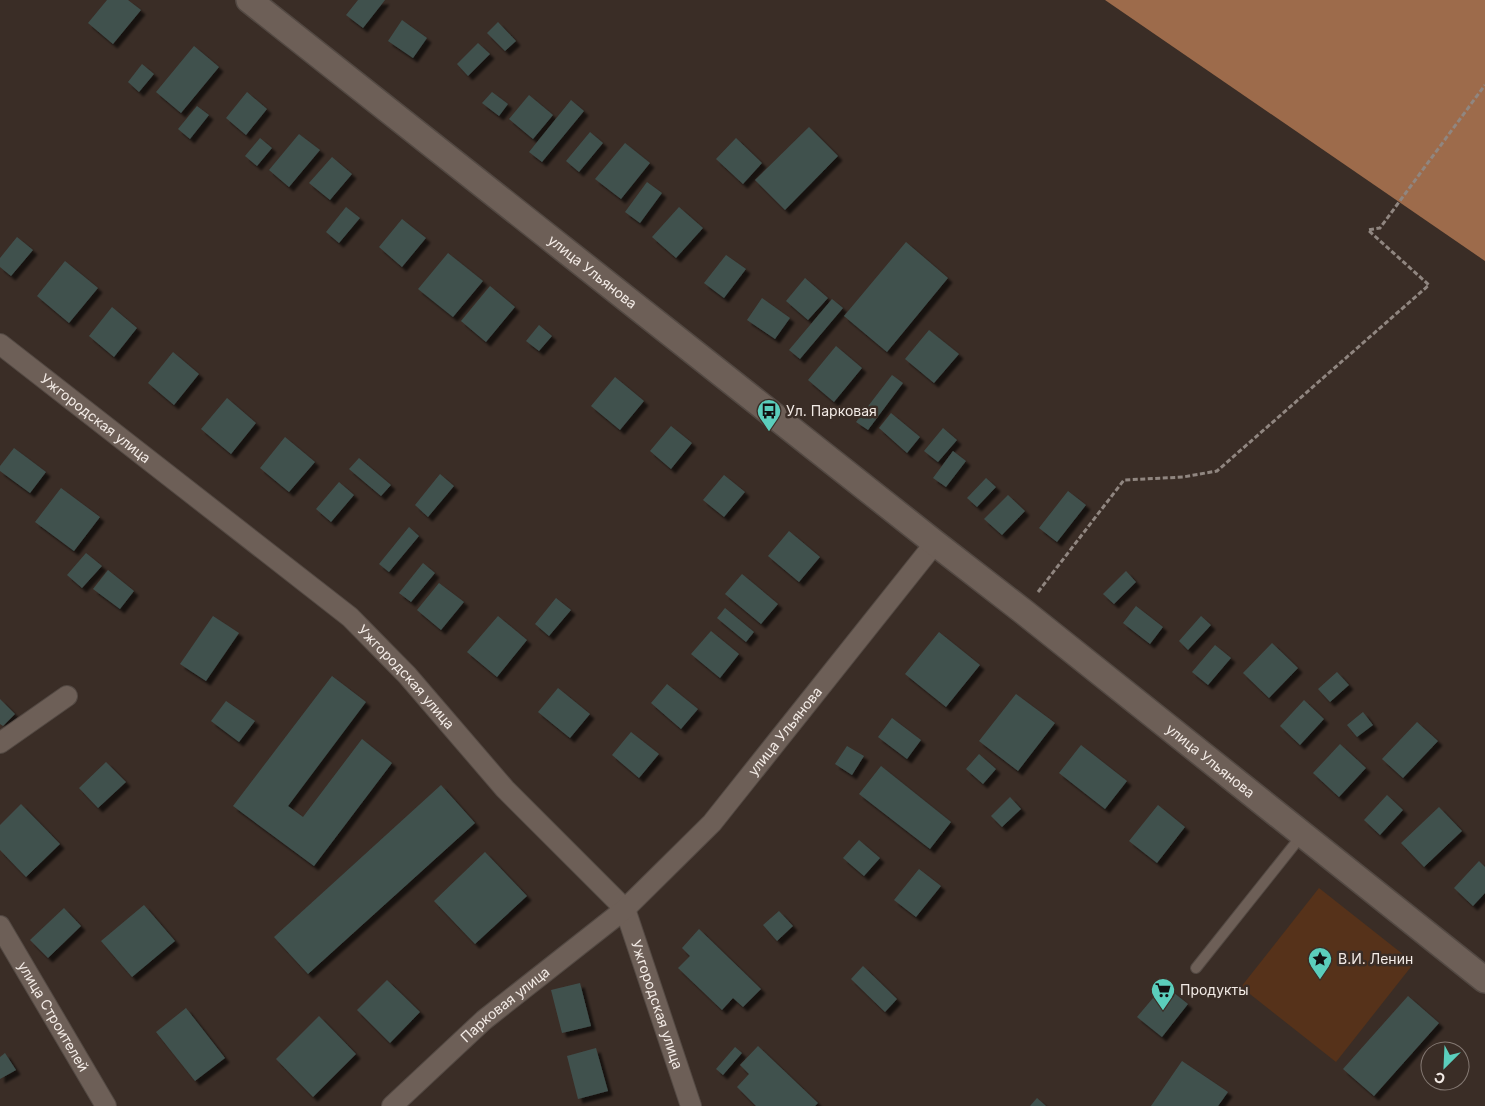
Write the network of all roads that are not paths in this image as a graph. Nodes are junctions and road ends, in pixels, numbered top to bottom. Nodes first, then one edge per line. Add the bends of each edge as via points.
1 (249, 0) edge
2 (0, 344) edge
3 (935, 543) junction
4 (67, 696) dead end
5 (0, 743) edge
6 (1303, 834) junction
7 (625, 909) junction
8 (0, 926) edge
9 (1196, 968) dead end
10 (1485, 980) edge
11 (106, 1106) edge
12 (392, 1106) edge
13 (691, 1106) edge

1 - 3 street, улица Ульянова
2 - 7 street, Ужгородская улица via 350,617 407,675 505,789
3 - 6 street, улица Ульянова
3 - 7 street, улица Ульянова via 712,823
4 - 5 street
6 - 9 lane
6 - 10 street, улица Ульянова
7 - 12 street, Парковая улица via 484,1020
7 - 13 street, Ужгородская улица
8 - 11 street, улица Строителей

